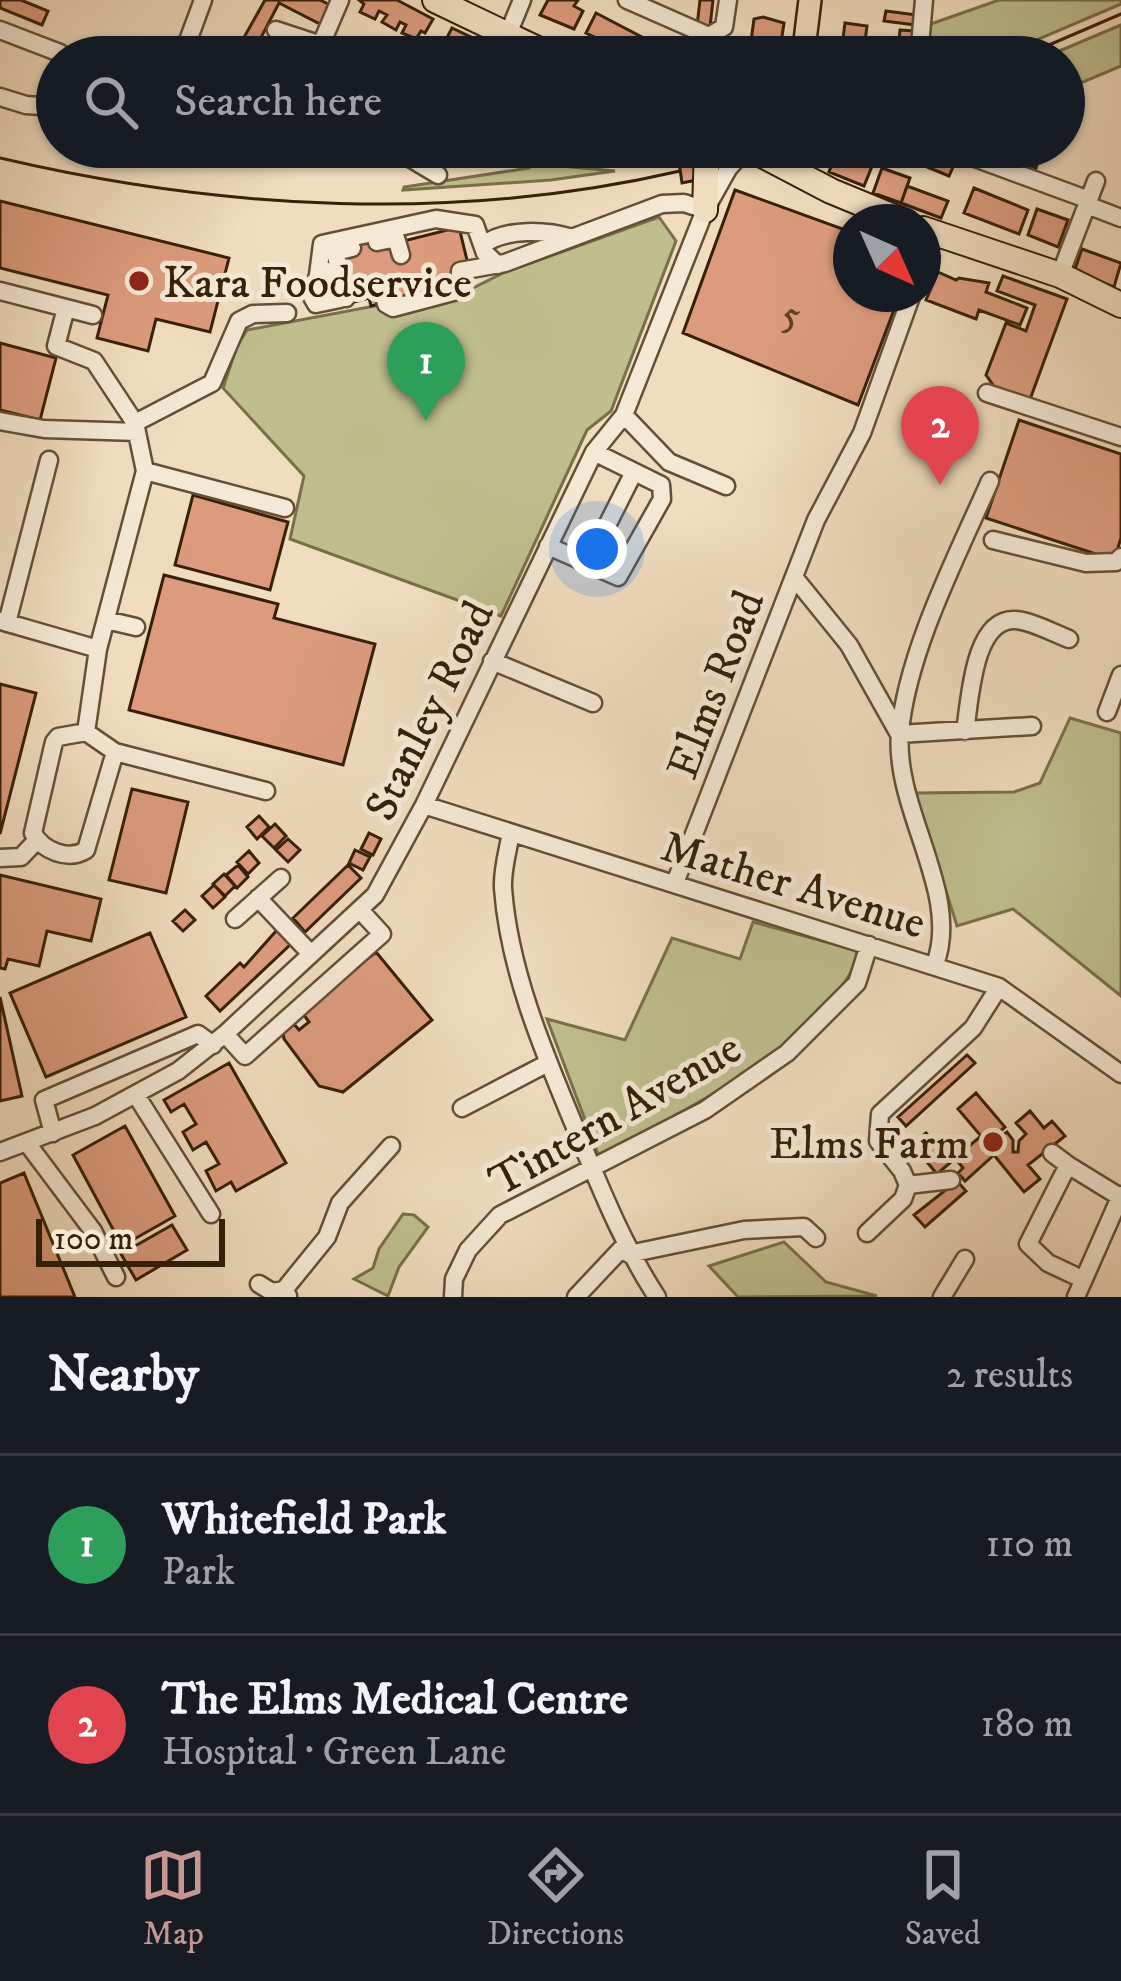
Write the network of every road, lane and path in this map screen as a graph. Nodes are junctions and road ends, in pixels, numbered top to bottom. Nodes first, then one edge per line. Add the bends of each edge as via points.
1 (203, 0) edge
2 (340, 0) edge
3 (435, 0) edge
4 (523, 0) edge
5 (627, 0) edge
6 (728, 0) edge
7 (811, 0) edge
8 (924, 0) edge
9 (0, 30) edge
10 (276, 30) dead end
11 (508, 34) junction
12 (190, 36) edge
13 (291, 36) edge
14 (325, 36) edge
15 (512, 36) edge
16 (806, 36) edge
17 (921, 36) edge
18 (36, 41) edge
19 (0, 97) edge
20 (36, 106) edge
21 (413, 168) edge
22 (706, 168) edge
23 (729, 168) edge
24 (790, 168) edge
25 (798, 168) edge
26 (1000, 168) edge
27 (800, 173) junction
28 (438, 175) dead end
29 (1096, 181) dead end
30 (1088, 202) junction
31 (867, 204) edge
32 (705, 210) junction
33 (1121, 218) edge
34 (941, 235) edge
35 (572, 238) junction
36 (483, 245) junction
37 (401, 255) dead end
38 (498, 265) junction
39 (1060, 275) junction
40 (383, 290) dead end
41 (0, 291) edge
42 (1121, 305) edge
43 (67, 308) junction
44 (906, 312) edge
45 (287, 313) dead end
46 (93, 315) dead end
47 (987, 393) dead end
48 (624, 415) junction
49 (0, 421) edge
50 (136, 428) junction
51 (1121, 437) edge
52 (594, 452) junction
53 (49, 460) dead end
54 (145, 471) junction
55 (634, 472) junction
56 (990, 481) dead end
57 (726, 486) dead end
58 (285, 508) dead end
59 (993, 540) dead end
60 (548, 546) junction
61 (1121, 557) edge
62 (587, 565) junction
63 (794, 577) junction
64 (106, 620) junction
65 (3, 622) edge
66 (136, 627) dead end
67 (1069, 639) dead end
68 (98, 649) junction
69 (492, 661) junction
70 (1121, 675) edge
71 (593, 703) dead end
72 (1107, 712) dead end
73 (1032, 725) dead end
74 (964, 731) junction
75 (86, 732) junction
76 (899, 734) junction
77 (115, 752) junction
78 (266, 791) dead end
79 (424, 805) junction
80 (511, 833) junction
81 (37, 840) junction
82 (0, 858) edge
83 (281, 878) dead end
84 (676, 883) junction
85 (258, 898) junction
86 (360, 910) junction
87 (235, 920) dead end
88 (869, 945) junction
89 (311, 954) junction
90 (935, 964) junction
91 (999, 987) junction
92 (219, 1040) junction
93 (548, 1063) junction
94 (1121, 1075) edge
95 (136, 1095) junction
96 (462, 1108) dead end
97 (53, 1133) junction
98 (28, 1143) junction
99 (391, 1146) dead end
100 (0, 1152) edge
101 (1052, 1153) dead end
102 (1068, 1165) junction
103 (592, 1168) junction
104 (951, 1180) dead end
105 (908, 1185) junction
106 (1121, 1196) edge
107 (211, 1214) dead end
108 (867, 1233) dead end
109 (816, 1238) dead end
110 (627, 1249) junction
111 (965, 1259) dead end
112 (116, 1277) dead end
113 (259, 1284) dead end
114 (1079, 1288) edge
115 (286, 1293) edge
116 (453, 1297) edge
117 (576, 1297) edge
118 (657, 1297) edge
119 (943, 1297) edge

1 - 12 street
2 - 14 street
3 - 11 highway
4 - 11 street
5 - 6 street via 709,36 724,27
7 - 16 main road
8 - 17 street
9 - 18 street
10 - 13 street
11 - 15 highway
19 - 20 street
21 - 28 street
22 - 32 highway
23 - 32 street, Stanley Road
24 - 27 highway
25 - 27 main road
26 - 30 street
27 - 31 highway
29 - 30 street
30 - 33 street
30 - 39 street
32 - 35 street via 662,204
32 - 48 street, Stanley Road
34 - 39 highway
35 - 36 street via 549,231
35 - 38 street
36 - 37 street via 475,225 436,219 322,244 326,273 311,297 316,304 343,298 335,252 396,238
36 - 38 street
38 - 40 street via 460,271 453,292 394,308
39 - 42 highway
41 - 43 street
43 - 46 street
43 - 50 street via 56,346 94,361
44 - 63 street, Elms Road via 862,433
45 - 50 street via 239,321 212,382
47 - 51 street
48 - 52 street, Stanley Road
48 - 57 street via 669,462
49 - 50 street
50 - 54 street
52 - 55 street
52 - 60 street, Stanley Road
53 - 65 street
54 - 58 street
54 - 64 street
55 - 62 street
55 - 62 street via 661,485 662,499 621,576
56 - 76 street via 933,613
59 - 61 street via 1086,563
60 - 62 street
60 - 69 street, Stanley Road
63 - 76 street via 849,644
63 - 84 street, Elms Road
64 - 66 street
64 - 68 street
65 - 68 street
67 - 74 street via 1014,620 996,625 982,640
68 - 75 street
69 - 71 street
69 - 79 street, Stanley Road
70 - 72 street
73 - 74 street
74 - 76 street
75 - 77 street
75 - 81 street via 55,742
76 - 90 street via 908,806 944,920
77 - 78 street
77 - 81 street via 86,850 73,855
79 - 80 street, Mather Avenue
79 - 86 street, Stanley Road via 381,888
80 - 84 street, Mather Avenue
80 - 93 street via 503,885 519,975
81 - 82 street via 21,857
83 - 85 street
84 - 88 street, Mather Avenue
85 - 87 street
85 - 89 street
86 - 89 street, Stanley Road
86 - 92 street via 382,934 245,1056
88 - 90 street, Mather Avenue
88 - 103 street, Tintern Avenue via 856,983 787,1053 705,1110
89 - 92 street, Stanley Road
90 - 91 street, Mather Avenue
91 - 94 street, Mather Avenue
91 - 105 street via 974,1028 880,1114 873,1146
92 - 95 street, Stanley Road
92 - 97 street via 198,1034 44,1100
93 - 96 street
93 - 103 street
95 - 97 street, Stanley Road
95 - 107 street
97 - 98 street, Stanley Road
98 - 100 street, Stanley Road
98 - 112 street
99 - 115 street via 340,1203 327,1237
101 - 102 street
102 - 106 street
102 - 114 street via 1028,1244
103 - 110 street
103 - 116 street, Tintern Avenue via 500,1215 468,1250
104 - 105 street
105 - 108 street
106 - 114 street
109 - 110 street via 804,1228 744,1231
110 - 117 street
110 - 118 street
111 - 119 street
113 - 115 street

